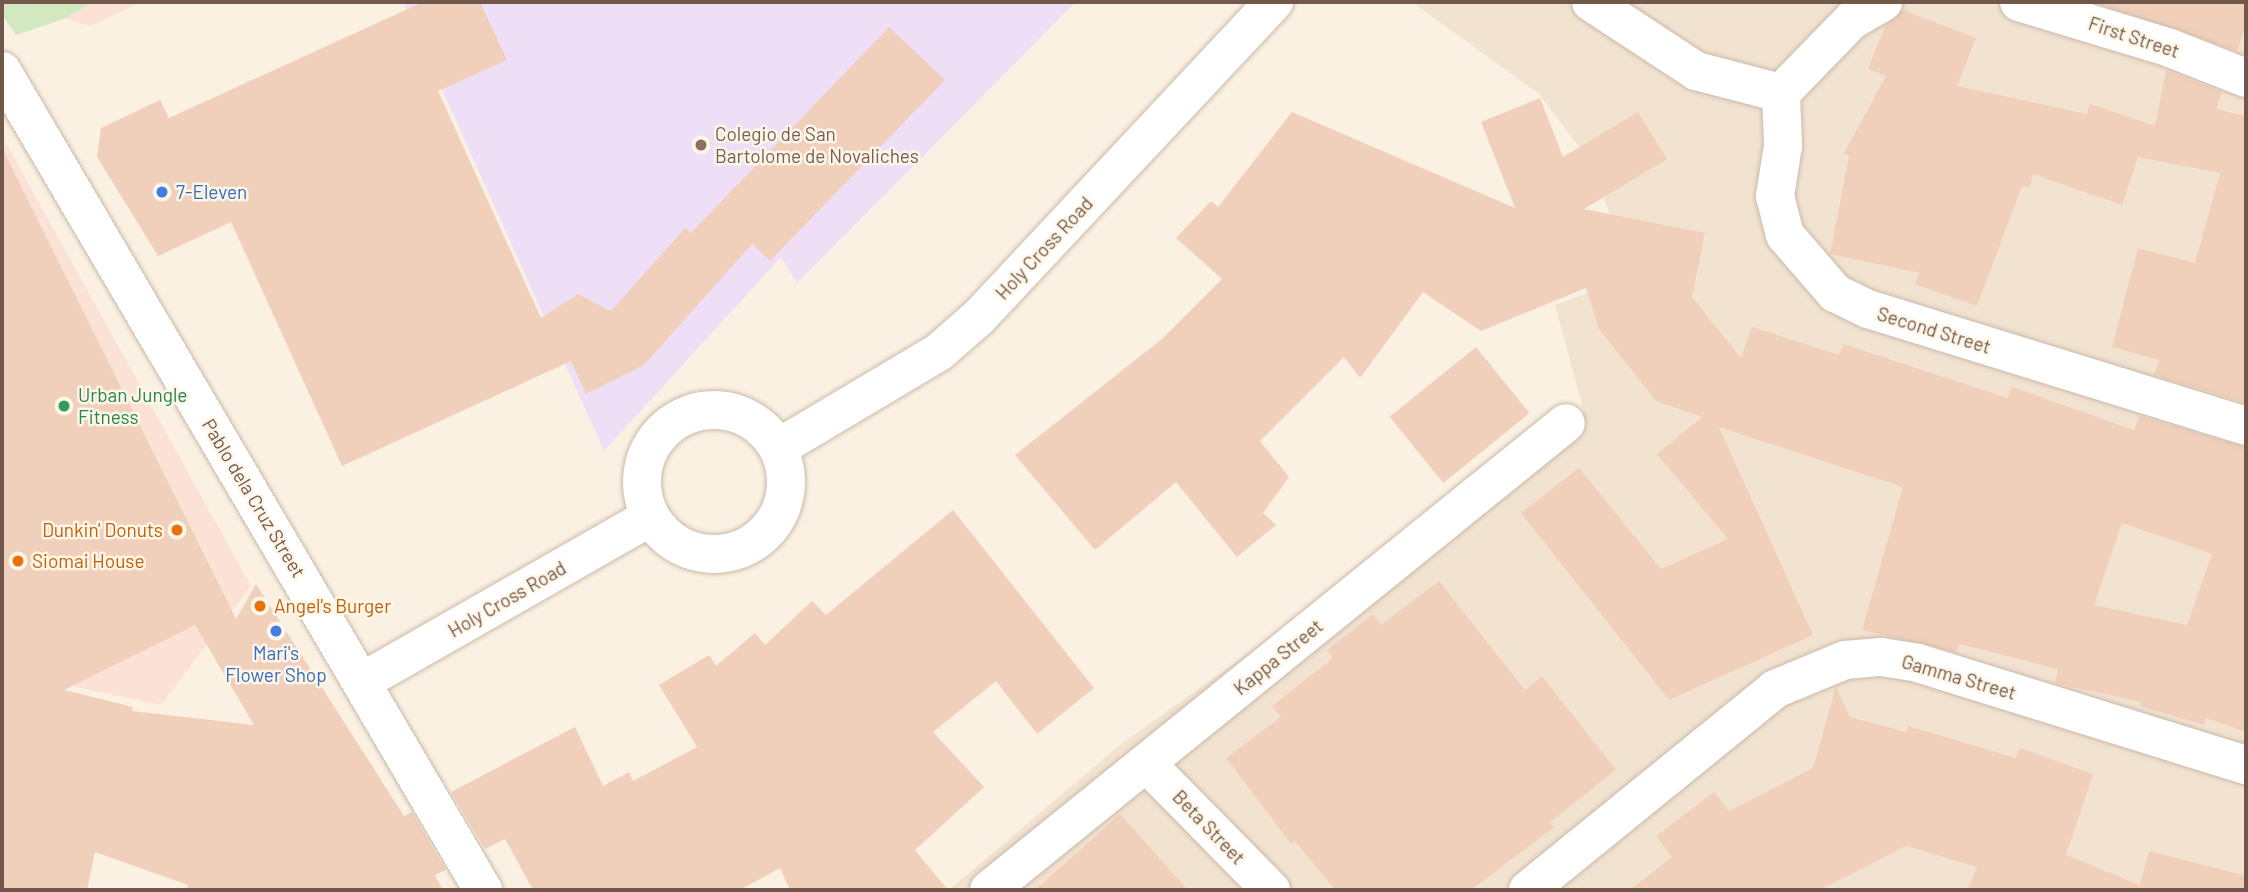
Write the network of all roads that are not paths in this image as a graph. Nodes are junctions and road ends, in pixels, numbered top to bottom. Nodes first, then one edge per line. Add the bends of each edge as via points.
1 (1274, 2) edge
2 (1591, 2) edge
3 (1883, 2) edge
4 (2019, 2) edge
5 (2, 72) edge
6 (2246, 78) edge
7 (1781, 93) junction
8 (1566, 423) dead end
9 (2246, 426) edge
10 (778, 448) junction
11 (650, 517) junction
12 (363, 681) junction
13 (1147, 764) junction
14 (2246, 765) edge
15 (484, 890) edge
16 (989, 890) edge
17 (1271, 890) edge
18 (1528, 890) edge

1 - 10 street, Holy Cross Road via 979,317 939,352
2 - 7 street via 1696,71
3 - 7 street via 1852,20
4 - 6 street, First Street via 2171,48
5 - 12 street, Pablo dela Cruz Street
7 - 9 street, Second Street via 1783,146 1775,196 1782,222 1806,265 1835,293 1868,309
8 - 13 street, Kappa Street
10 - 11 street via 786,472 785,497 775,520 759,539 736,551 699,552 666,537
10 - 11 street via 763,429 741,415 717,410 691,414 669,426 647,456 642,493
11 - 12 street, Holy Cross Road
12 - 15 street, Pablo dela Cruz Street
13 - 16 street, Kappa Street
13 - 17 street, Beta Street
14 - 18 street, Gamma Street via 1918,663 1881,657 1845,660 1775,689

